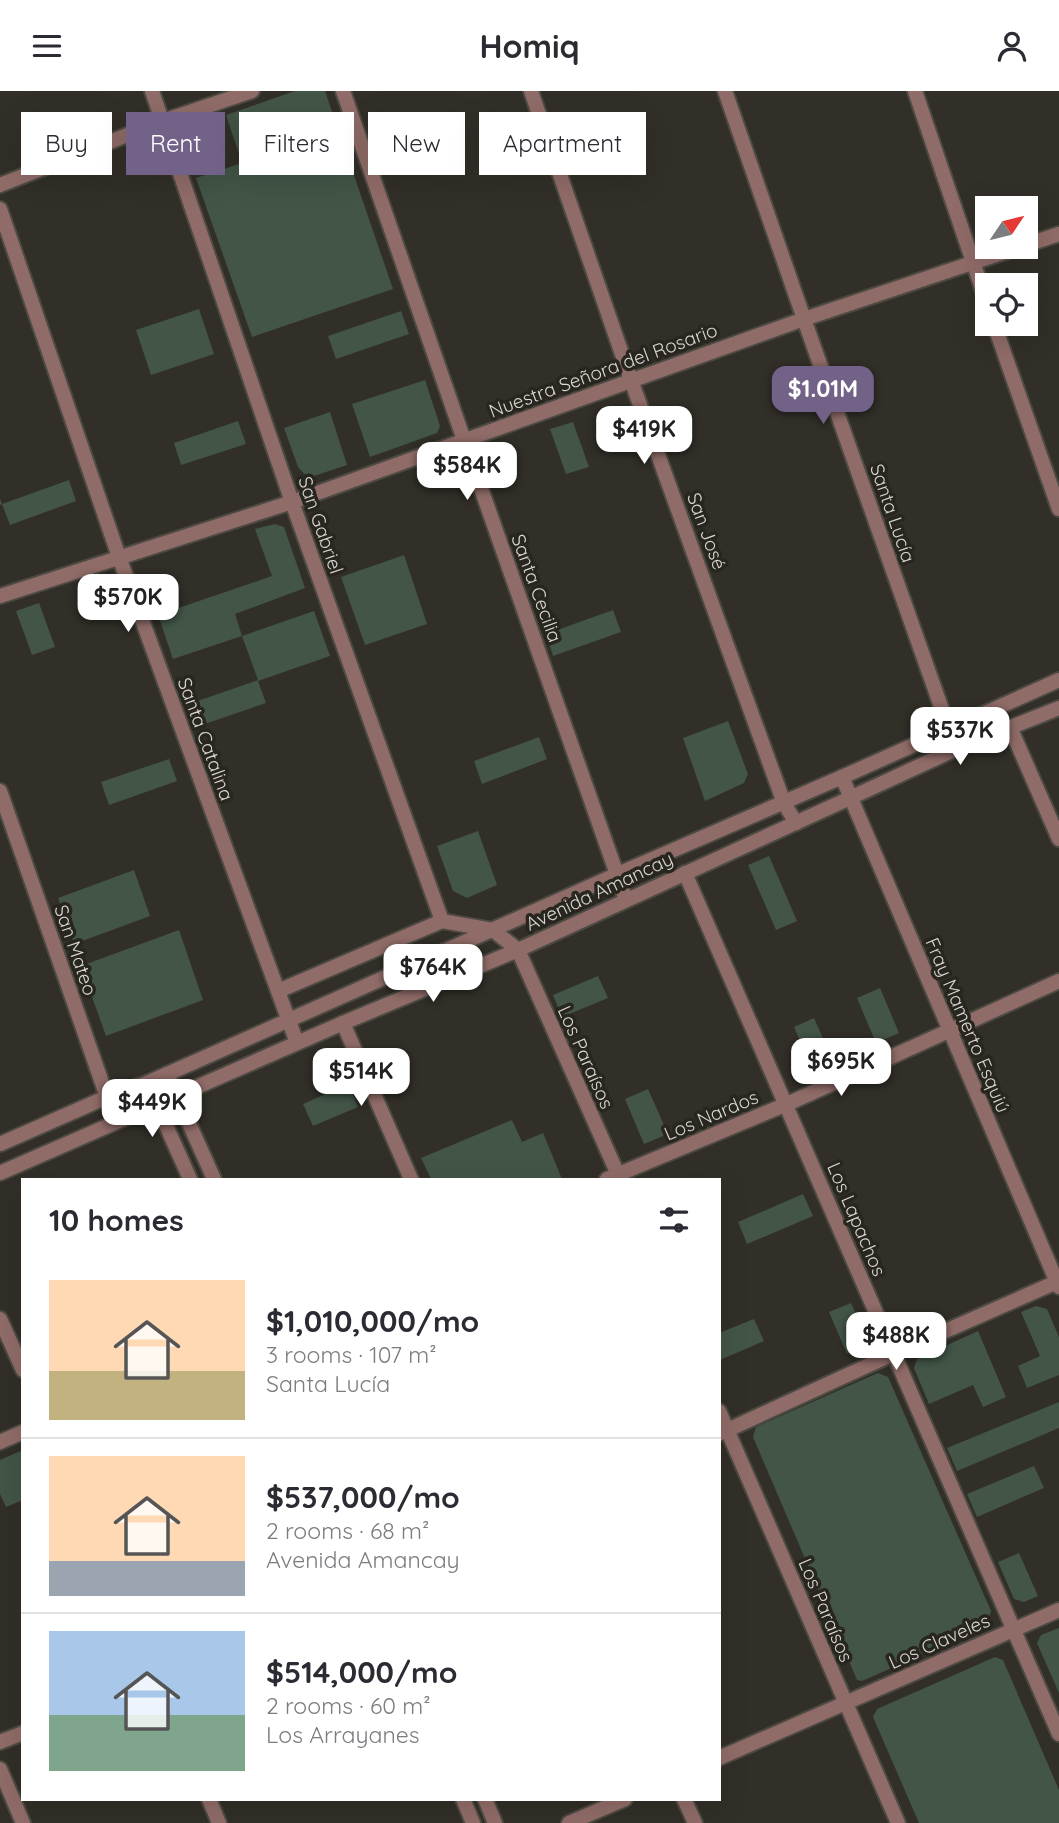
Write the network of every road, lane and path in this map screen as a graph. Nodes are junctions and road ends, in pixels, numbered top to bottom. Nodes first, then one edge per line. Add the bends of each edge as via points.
1 (152, 91) edge
2 (252, 91) edge
3 (343, 91) edge
4 (531, 91) edge
5 (725, 91) edge
6 (915, 91) edge
7 (160, 112) edge
8 (190, 112) edge
9 (126, 136) edge
10 (181, 175) edge
11 (0, 185) edge
12 (0, 209) edge
13 (1059, 234) edge
14 (1038, 241) edge
15 (985, 259) edge
16 (973, 263) junction
17 (976, 273) edge
18 (804, 319) junction
19 (998, 336) edge
20 (631, 380) junction
21 (464, 440) junction
22 (292, 502) junction
23 (1059, 509) edge
24 (119, 557) junction
25 (0, 596) edge
26 (1059, 680) edge
27 (1059, 708) edge
28 (1010, 727) junction
29 (949, 729) junction
30 (956, 749) junction
31 (842, 777) junction
32 (0, 791) edge
33 (850, 798) junction
34 (785, 803) junction
35 (796, 824) junction
36 (1059, 839) edge
37 (685, 873) junction
38 (618, 874) junction
39 (626, 900) junction
40 (442, 921) junction
41 (493, 930) junction
42 (518, 950) junction
43 (1059, 981) edge
44 (278, 991) junction
45 (288, 1021) junction
46 (342, 1023) junction
47 (949, 1030) junction
48 (297, 1043) junction
49 (167, 1074) junction
50 (147, 1083) junction
51 (177, 1095) junction
52 (107, 1097) junction
53 (787, 1104) junction
54 (156, 1105) junction
55 (119, 1120) junction
56 (0, 1144) edge
57 (0, 1173) edge
58 (190, 1178) edge
59 (214, 1178) edge
60 (411, 1178) edge
61 (615, 1178) edge
62 (1058, 1284) edge
63 (0, 1319) edge
64 (893, 1354) junction
65 (21, 1366) edge
66 (723, 1431) edge
67 (21, 1433) edge
68 (0, 1442) edge
69 (1059, 1610) edge
70 (1013, 1629) junction
71 (846, 1704) junction
72 (21, 1734) edge
73 (1059, 1734) edge
74 (0, 1742) edge
75 (721, 1757) edge
76 (0, 1769) edge
77 (210, 1801) edge
78 (464, 1801) edge
79 (486, 1801) edge
80 (620, 1801) edge
81 (685, 1801) edge
82 (23, 1823) edge
83 (219, 1823) edge
84 (473, 1823) edge
85 (495, 1823) edge
86 (569, 1823) edge
87 (695, 1823) edge
88 (898, 1823) edge

1 - 7 street, San Gabriel
2 - 8 street
3 - 21 street, Santa Cecilia
4 - 20 street, San José
5 - 18 street, Santa Lucía
6 - 16 street
9 - 11 street
10 - 22 street, San Gabriel
12 - 24 street, Santa Catalina
13 - 14 street
15 - 16 street, Nuestra Señora del Rosario
16 - 17 street
16 - 18 street, Nuestra Señora del Rosario
18 - 20 street, Nuestra Señora del Rosario
18 - 29 street, Santa Lucía
19 - 23 street
20 - 21 street, Nuestra Señora del Rosario
20 - 34 street, San José
21 - 22 street, Nuestra Señora del Rosario
21 - 38 street, Santa Cecilia
22 - 24 street, Nuestra Señora del Rosario
22 - 40 street, San Gabriel
24 - 25 street, Nuestra Señora del Rosario
24 - 44 street, Santa Catalina
26 - 29 street, Avenida Amancay
27 - 28 street, Avenida Amancay
28 - 30 street, Avenida Amancay
28 - 36 street
29 - 30 street, Santa Lucía
29 - 31 street, Avenida Amancay
30 - 33 street, Avenida Amancay
31 - 33 street, Fray Mamerto Esquiú
31 - 34 street, Avenida Amancay
32 - 52 street, San Mateo
33 - 35 street, Avenida Amancay
33 - 47 street, Fray Mamerto Esquiú
34 - 35 street, San José
34 - 38 street, Avenida Amancay
35 - 37 street, Avenida Amancay
37 - 39 street, Avenida Amancay
37 - 53 street, Los Lapachos
38 - 39 street, Santa Cecilia
38 - 41 street, Avenida Amancay
39 - 42 street, Avenida Amancay
40 - 41 street
40 - 44 street
41 - 42 street
41 - 45 street, Avenida Amancay
42 - 46 street, Avenida Amancay
42 - 61 street, Los Paraísos
43 - 47 street, Los Nardos
44 - 45 street, Santa Catalina
45 - 48 street, Santa Catalina
45 - 49 street, Avenida Amancay
46 - 48 street, Avenida Amancay
46 - 60 street
47 - 53 street, Los Nardos
47 - 62 street, Fray Mamerto Esquiú
48 - 51 street, Avenida Amancay
49 - 50 street, Avenida Amancay
49 - 51 street
50 - 52 street, Avenida Amancay
50 - 54 street
51 - 54 street, Avenida Amancay
51 - 59 street
52 - 55 street, San Mateo
52 - 56 street, Avenida Amancay
53 - 61 street, Los Nardos
53 - 64 street, Los Lapachos
54 - 55 street, Avenida Amancay
54 - 58 street
55 - 57 street, Avenida Amancay
62 - 64 street
63 - 65 street
64 - 66 street
64 - 70 street, Los Lapachos
66 - 71 street, Los Paraísos
67 - 68 street
69 - 70 street, Los Claveles
70 - 71 street, Los Claveles
70 - 73 street, Los Lapachos
71 - 75 street, Los Claveles
71 - 88 street, Los Paraísos
72 - 74 street
76 - 82 street
77 - 83 street
78 - 84 street
79 - 85 street
80 - 86 street
81 - 87 street

